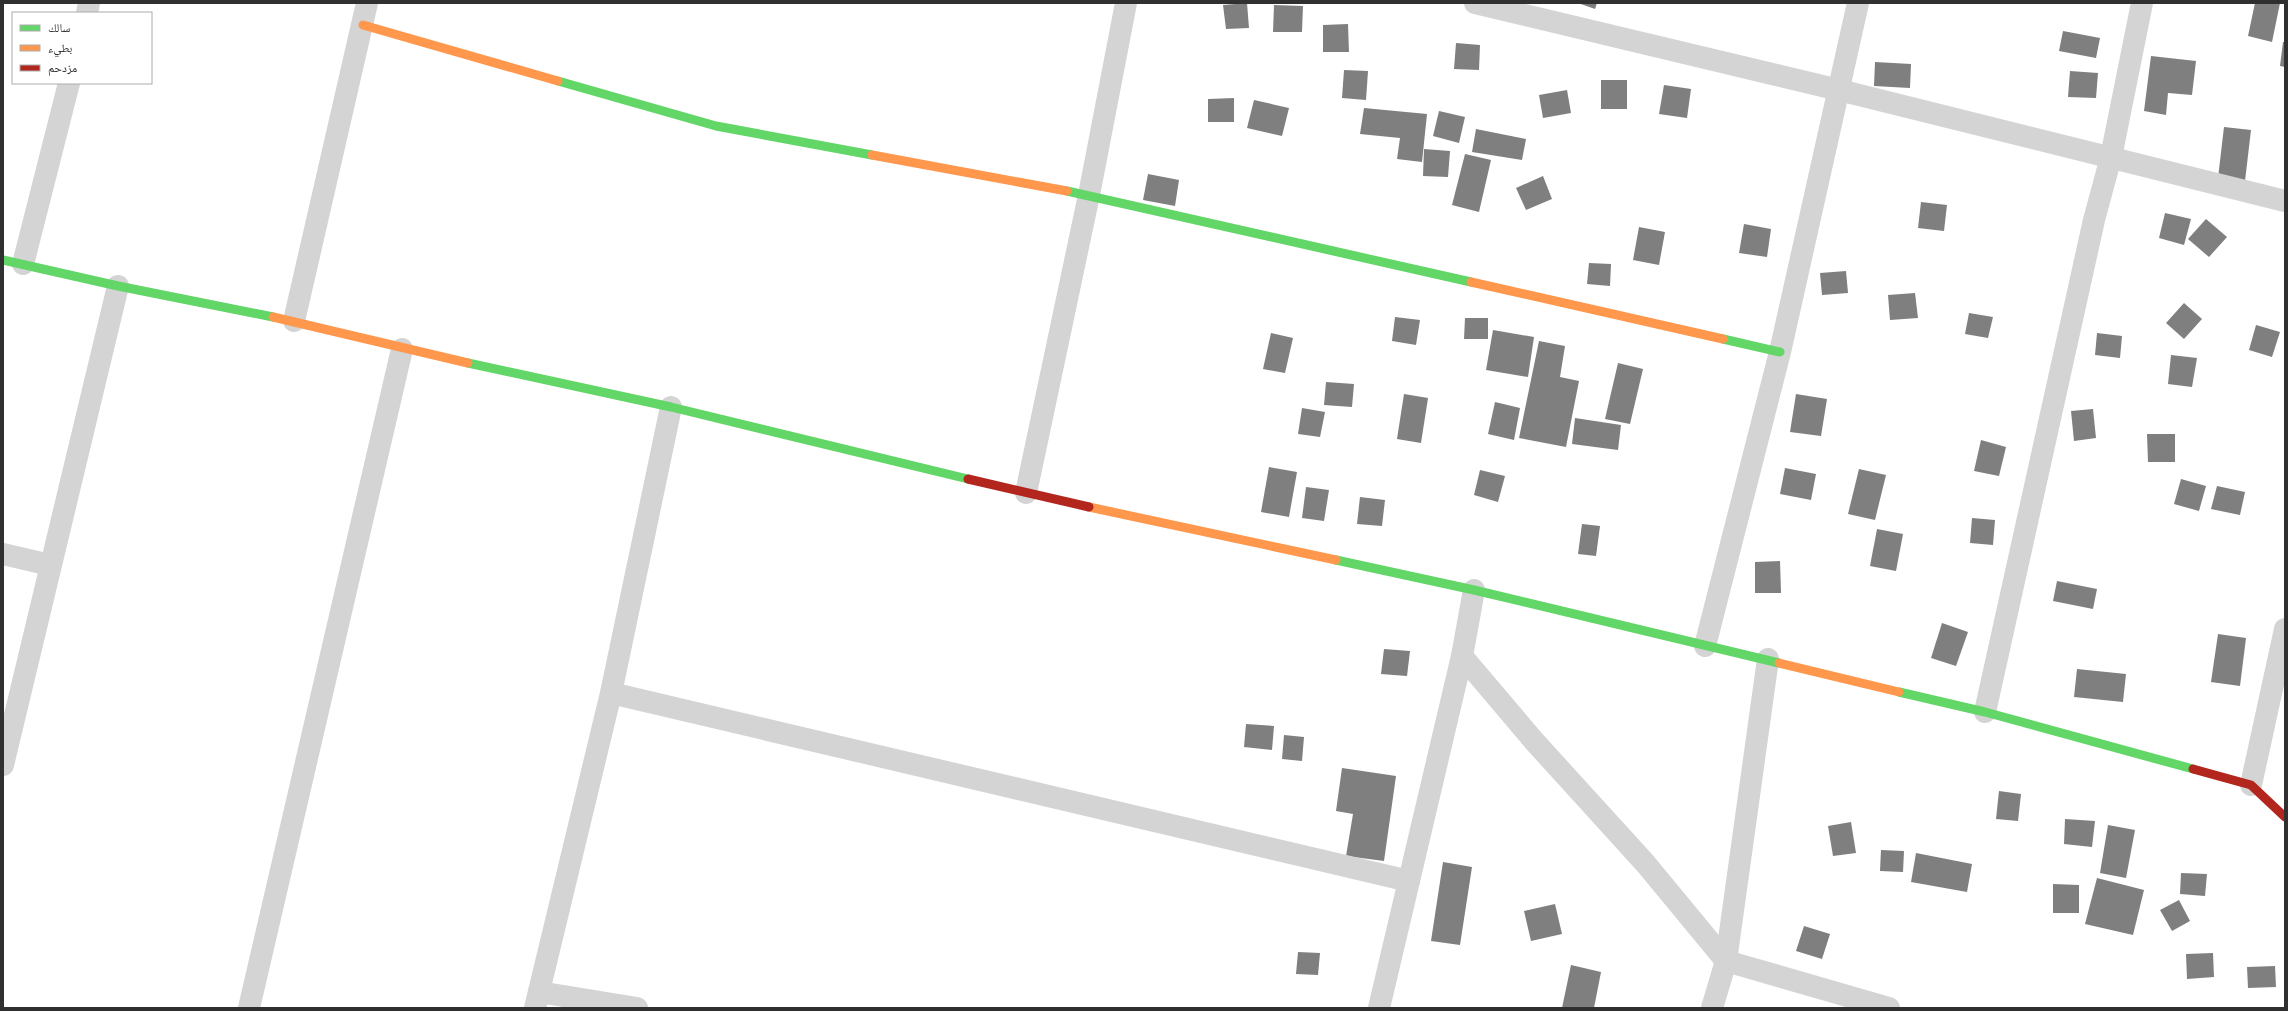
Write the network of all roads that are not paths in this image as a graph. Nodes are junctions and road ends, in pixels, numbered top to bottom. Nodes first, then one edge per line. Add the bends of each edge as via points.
1 (367, 3) edge
2 (1126, 3) edge
3 (1474, 3) edge
4 (1858, 3) edge
5 (2142, 3) edge
6 (362, 25) junction
7 (69, 84) edge
8 (1839, 90) junction
9 (2111, 157) junction
10 (1089, 195) junction
11 (2285, 201) edge
12 (13, 262) edge
13 (118, 286) junction
14 (294, 321) junction
15 (402, 349) junction
16 (1780, 352) junction
17 (670, 407) junction
18 (1026, 493) junction
19 (3, 554) edge
20 (50, 566) junction
21 (1474, 590) junction
22 (2285, 629) edge
23 (1705, 646) junction
24 (1462, 656) junction
25 (1768, 659) junction
26 (611, 693) junction
27 (1985, 712) junction
28 (3, 765) edge
29 (2251, 785) junction
30 (2285, 817) edge
31 (1409, 881) junction
32 (1726, 961) junction
33 (537, 1000) edge
34 (249, 1008) edge
35 (637, 1008) edge
36 (1379, 1008) edge
37 (1712, 1008) edge
38 (1889, 1008) edge

1 - 6 street
2 - 10 street
3 - 8 street
4 - 8 street
5 - 9 street
6 - 10 street via 716,126
6 - 14 street
7 - 12 street
8 - 9 street
8 - 16 street
9 - 11 street
9 - 27 street via 2094,220
10 - 16 street
10 - 18 street
12 - 13 street
13 - 14 street
13 - 20 street
14 - 15 street
15 - 17 street
15 - 34 street
16 - 23 street
17 - 18 street
17 - 26 street
18 - 21 street
19 - 20 street
20 - 28 street
21 - 23 street
21 - 24 street
22 - 29 street
23 - 25 street
24 - 31 street
24 - 32 street via 1534,741 1645,863
25 - 27 street
25 - 32 street
26 - 31 street
26 - 33 street
27 - 29 street
29 - 30 street
31 - 36 street
32 - 37 street
32 - 38 street
33 - 35 street

